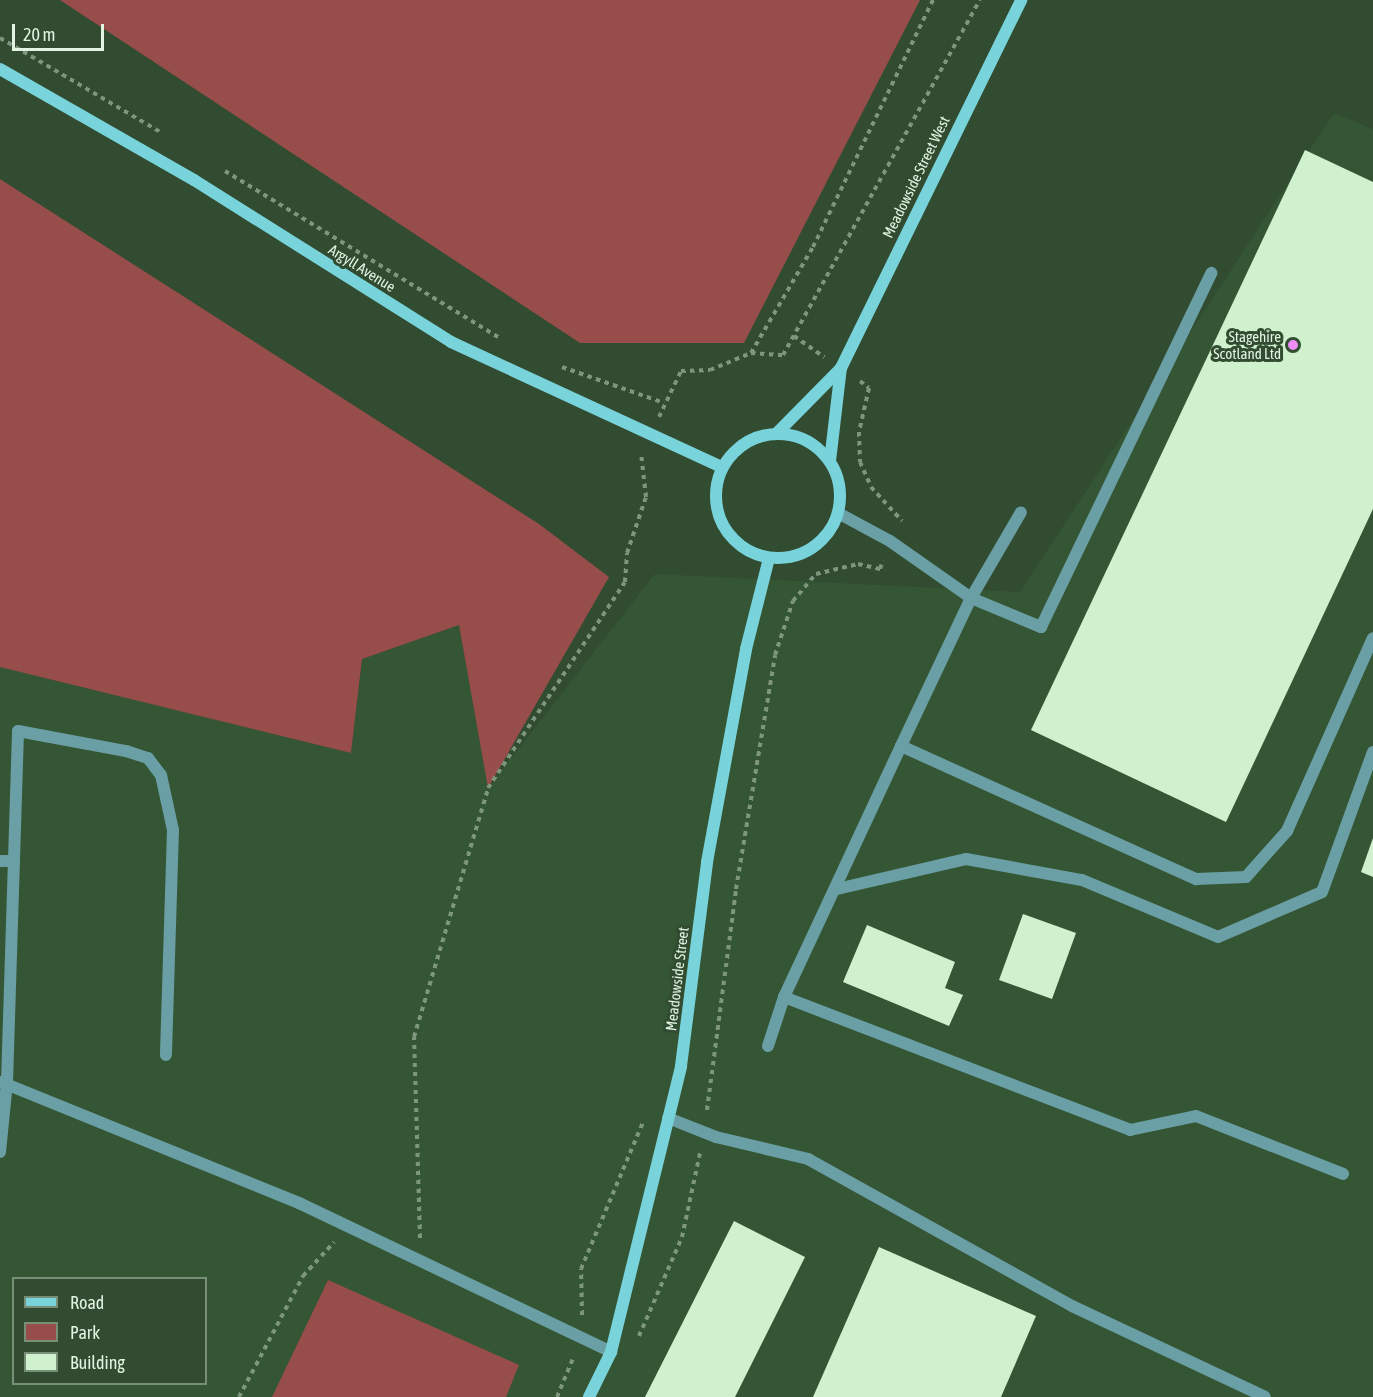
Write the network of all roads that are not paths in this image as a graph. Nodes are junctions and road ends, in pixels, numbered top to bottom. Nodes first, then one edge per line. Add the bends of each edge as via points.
1 (1021, 0) edge
2 (0, 69) edge
3 (1211, 273) dead end
4 (841, 368) junction
5 (777, 433) junction
6 (830, 461) junction
7 (722, 466) junction
8 (1021, 512) dead end
9 (838, 513) junction
10 (769, 558) junction
11 (971, 598) junction
12 (1373, 638) edge
13 (901, 746) junction
14 (1373, 752) edge
15 (0, 861) edge
16 (14, 861) junction
17 (837, 889) junction
18 (784, 997) junction
19 (768, 1046) dead end
20 (166, 1055) dead end
21 (3, 1082) edge
22 (668, 1118) junction
23 (0, 1152) edge
24 (1343, 1174) dead end
25 (611, 1352) junction
26 (589, 1397) edge
27 (1265, 1397) edge

1 - 4 street, Meadowside Street West
2 - 7 street, Argyll Avenue via 194,180 451,342 653,431
3 - 11 lane via 1041,627
4 - 5 street, Meadowside Street West
4 - 6 street, Meadowside Street West
5 - 6 street via 798,436
5 - 7 street via 745,442
6 - 9 street via 838,477
7 - 10 street via 716,485 722,524 734,540
8 - 11 lane
9 - 10 street via 825,536 804,553
9 - 11 lane via 890,541
10 - 22 street, Meadowside Street via 746,649 711,839 681,1066
11 - 13 lane
12 - 13 lane via 1287,831 1246,877 1196,879
13 - 17 lane
14 - 17 lane via 1322,892 1218,937 1082,880 966,859
15 - 16 lane
16 - 20 lane via 18,731 126,751 148,758 155,766 161,775 173,830
16 - 21 lane
17 - 18 lane
18 - 19 lane
18 - 24 lane via 1130,1130 1196,1116
21 - 23 lane
21 - 25 lane via 349,1226
22 - 25 street, Meadowside Street
22 - 27 lane via 704,1132 807,1159 1072,1306
25 - 26 street, Meadowside Street

